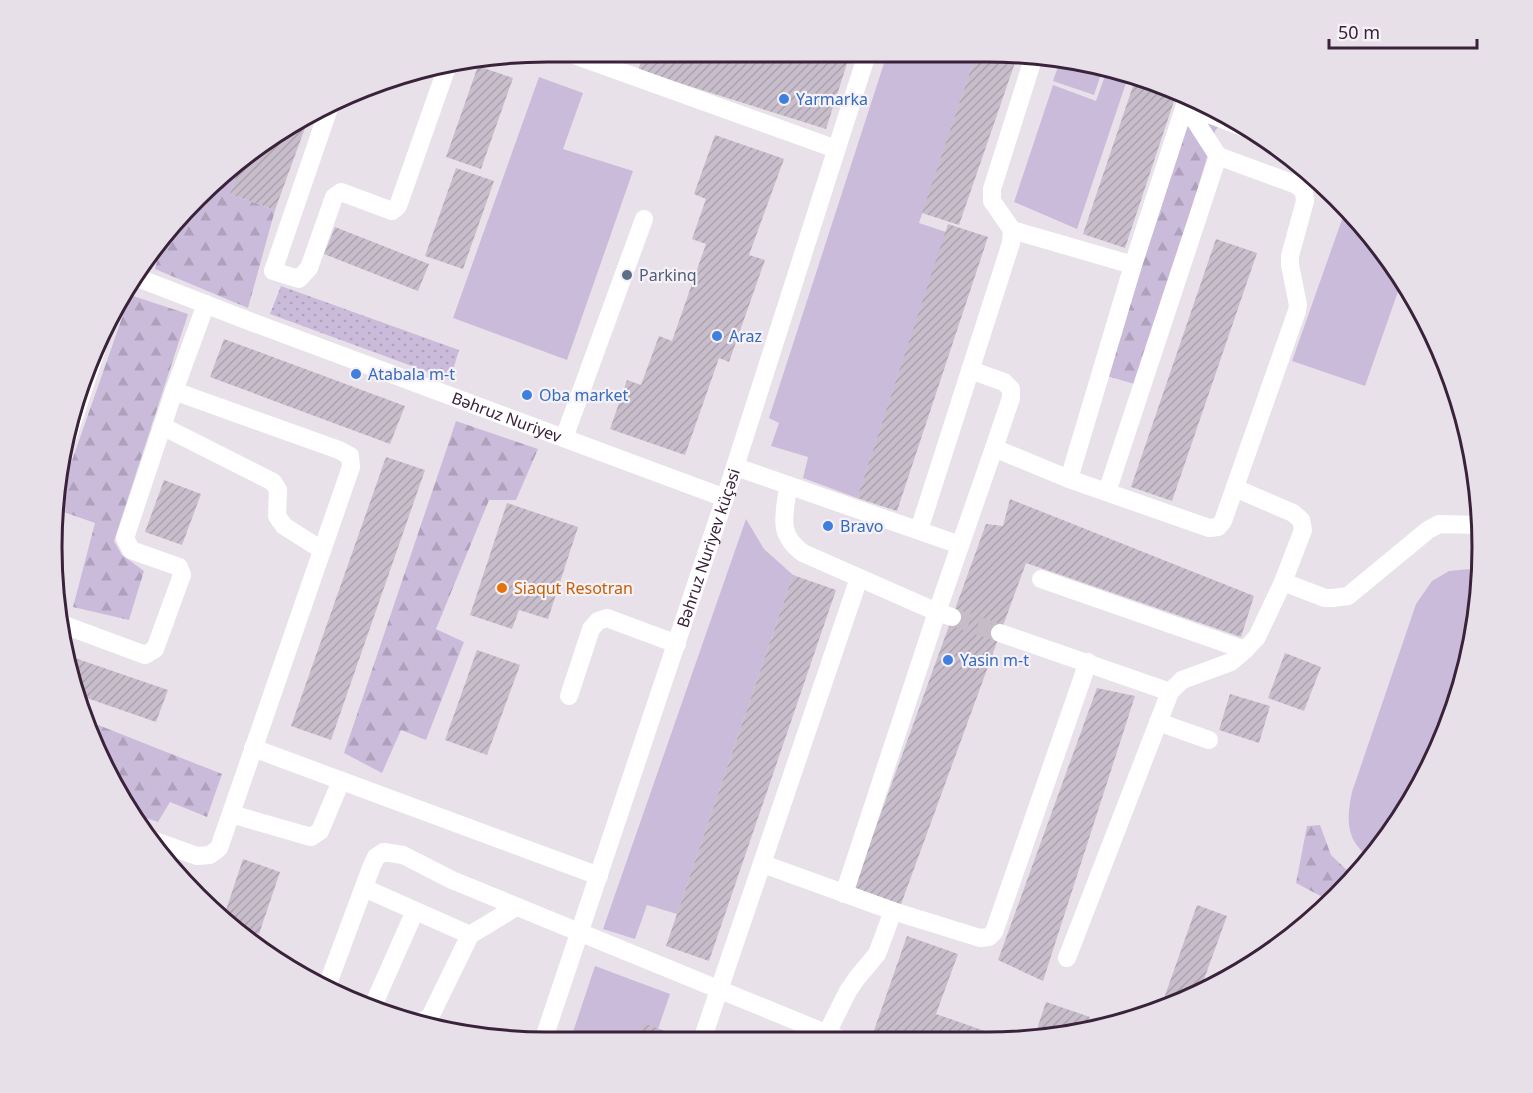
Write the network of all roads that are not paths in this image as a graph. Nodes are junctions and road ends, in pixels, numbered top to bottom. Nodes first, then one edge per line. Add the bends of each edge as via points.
1 (610, 62) edge
2 (864, 62) edge
3 (1032, 64) edge
4 (445, 73) edge
5 (1185, 104) edge
6 (1188, 106) edge
7 (327, 115) edge
8 (836, 149) junction
9 (1218, 156) junction
10 (645, 219) dead end
11 (1012, 230) junction
12 (1133, 265) junction
13 (143, 277) edge
14 (206, 304) junction
15 (970, 370) junction
16 (174, 391) junction
17 (162, 426) junction
18 (564, 438) junction
19 (994, 448) junction
20 (736, 467) junction
21 (1069, 479) junction
22 (788, 486) junction
23 (1235, 488) junction
24 (1107, 492) junction
25 (725, 498) junction
26 (1471, 525) edge
27 (919, 530) junction
28 (960, 544) junction
29 (322, 550) junction
30 (859, 578) junction
31 (1041, 579) dead end
32 (1283, 582) junction
33 (945, 614) junction
34 (69, 627) edge
35 (1000, 633) tunnel mouth
36 (676, 644) junction
37 (1245, 650) junction
38 (1088, 662) junction
39 (1170, 692) junction
40 (569, 696) dead end
41 (1158, 722) junction
42 (1209, 740) dead end
43 (254, 748) junction
44 (341, 781) junction
45 (231, 814) junction
46 (164, 844) edge
47 (762, 864) junction
48 (599, 876) junction
49 (364, 888) junction
50 (844, 894) junction
51 (516, 907) junction
52 (415, 911) junction
53 (893, 911) junction
54 (579, 933) junction
55 (470, 935) junction
56 (1067, 958) dead end
57 (329, 980) edge
58 (720, 990) junction
59 (375, 1000) edge
60 (429, 1017) edge
61 (546, 1032) edge
62 (705, 1032) edge
63 (824, 1032) edge
64 (835, 1032) edge

1 - 8 street
2 - 8 street, Bəhruz Nuriyev küçəsi
3 - 11 street via 992,189 992,201
4 - 7 street via 398,206 392,211 341,192 334,197 309,268 299,279 273,271
5 - 12 street
6 - 9 street
8 - 20 street, Bəhruz Nuriyev küçəsi
9 - 23 street via 1298,185 1305,201 1290,256 1297,311
9 - 24 street
10 - 18 street
11 - 12 street
11 - 15 street
12 - 21 street
13 - 14 street, Bəhruz Nuriyev
14 - 16 street
14 - 18 street, Bəhruz Nuriyev
15 - 19 street via 1004,382 1011,389
15 - 27 street
16 - 17 street
16 - 29 street via 350,456 351,467
17 - 29 street via 273,482 279,490 277,516 284,526
17 - 34 street via 125,538 131,550 179,567 182,575 154,649 145,655
18 - 25 street, Bəhruz Nuriyev
19 - 21 street
19 - 28 street
20 - 22 street
20 - 25 street, Bəhruz Nuriyev küçəsi
21 - 24 street
22 - 27 street
22 - 30 street via 784,528 794,546
23 - 24 street via 1223,521 1218,527 1209,528
23 - 32 street via 1301,520 1303,530
25 - 36 street, Bəhruz Nuriyev küçəsi
26 - 32 street via 1439,524 1428,530 1348,596 1325,598
27 - 28 street
28 - 33 street
29 - 43 street
30 - 33 street
30 - 47 street
31 - 37 street
32 - 37 street via 1257,637
33 - 50 street
35 - 38 street
36 - 40 street via 607,618 598,621 591,629
36 - 48 street, Bəhruz Nuriyev küçəsi
37 - 39 street via 1231,662 1182,680
38 - 39 street
38 - 53 street via 994,932 980,938
39 - 41 street
41 - 42 street
41 - 56 street
43 - 44 street
43 - 45 street
44 - 45 street via 320,831 311,837
44 - 48 street
45 - 46 street via 219,848 210,855 197,856
47 - 50 street
47 - 58 street
48 - 54 street, Bəhruz Nuriyev küçəsi
49 - 51 street via 376,857 384,852 403,855
49 - 52 street
49 - 57 street
50 - 53 street
51 - 54 street
51 - 55 street
52 - 55 street
52 - 59 street
53 - 64 street via 877,954 848,991
54 - 58 street
54 - 61 street, Bəhruz Nuriyev küçəsi
55 - 60 street
58 - 62 street
58 - 63 street

